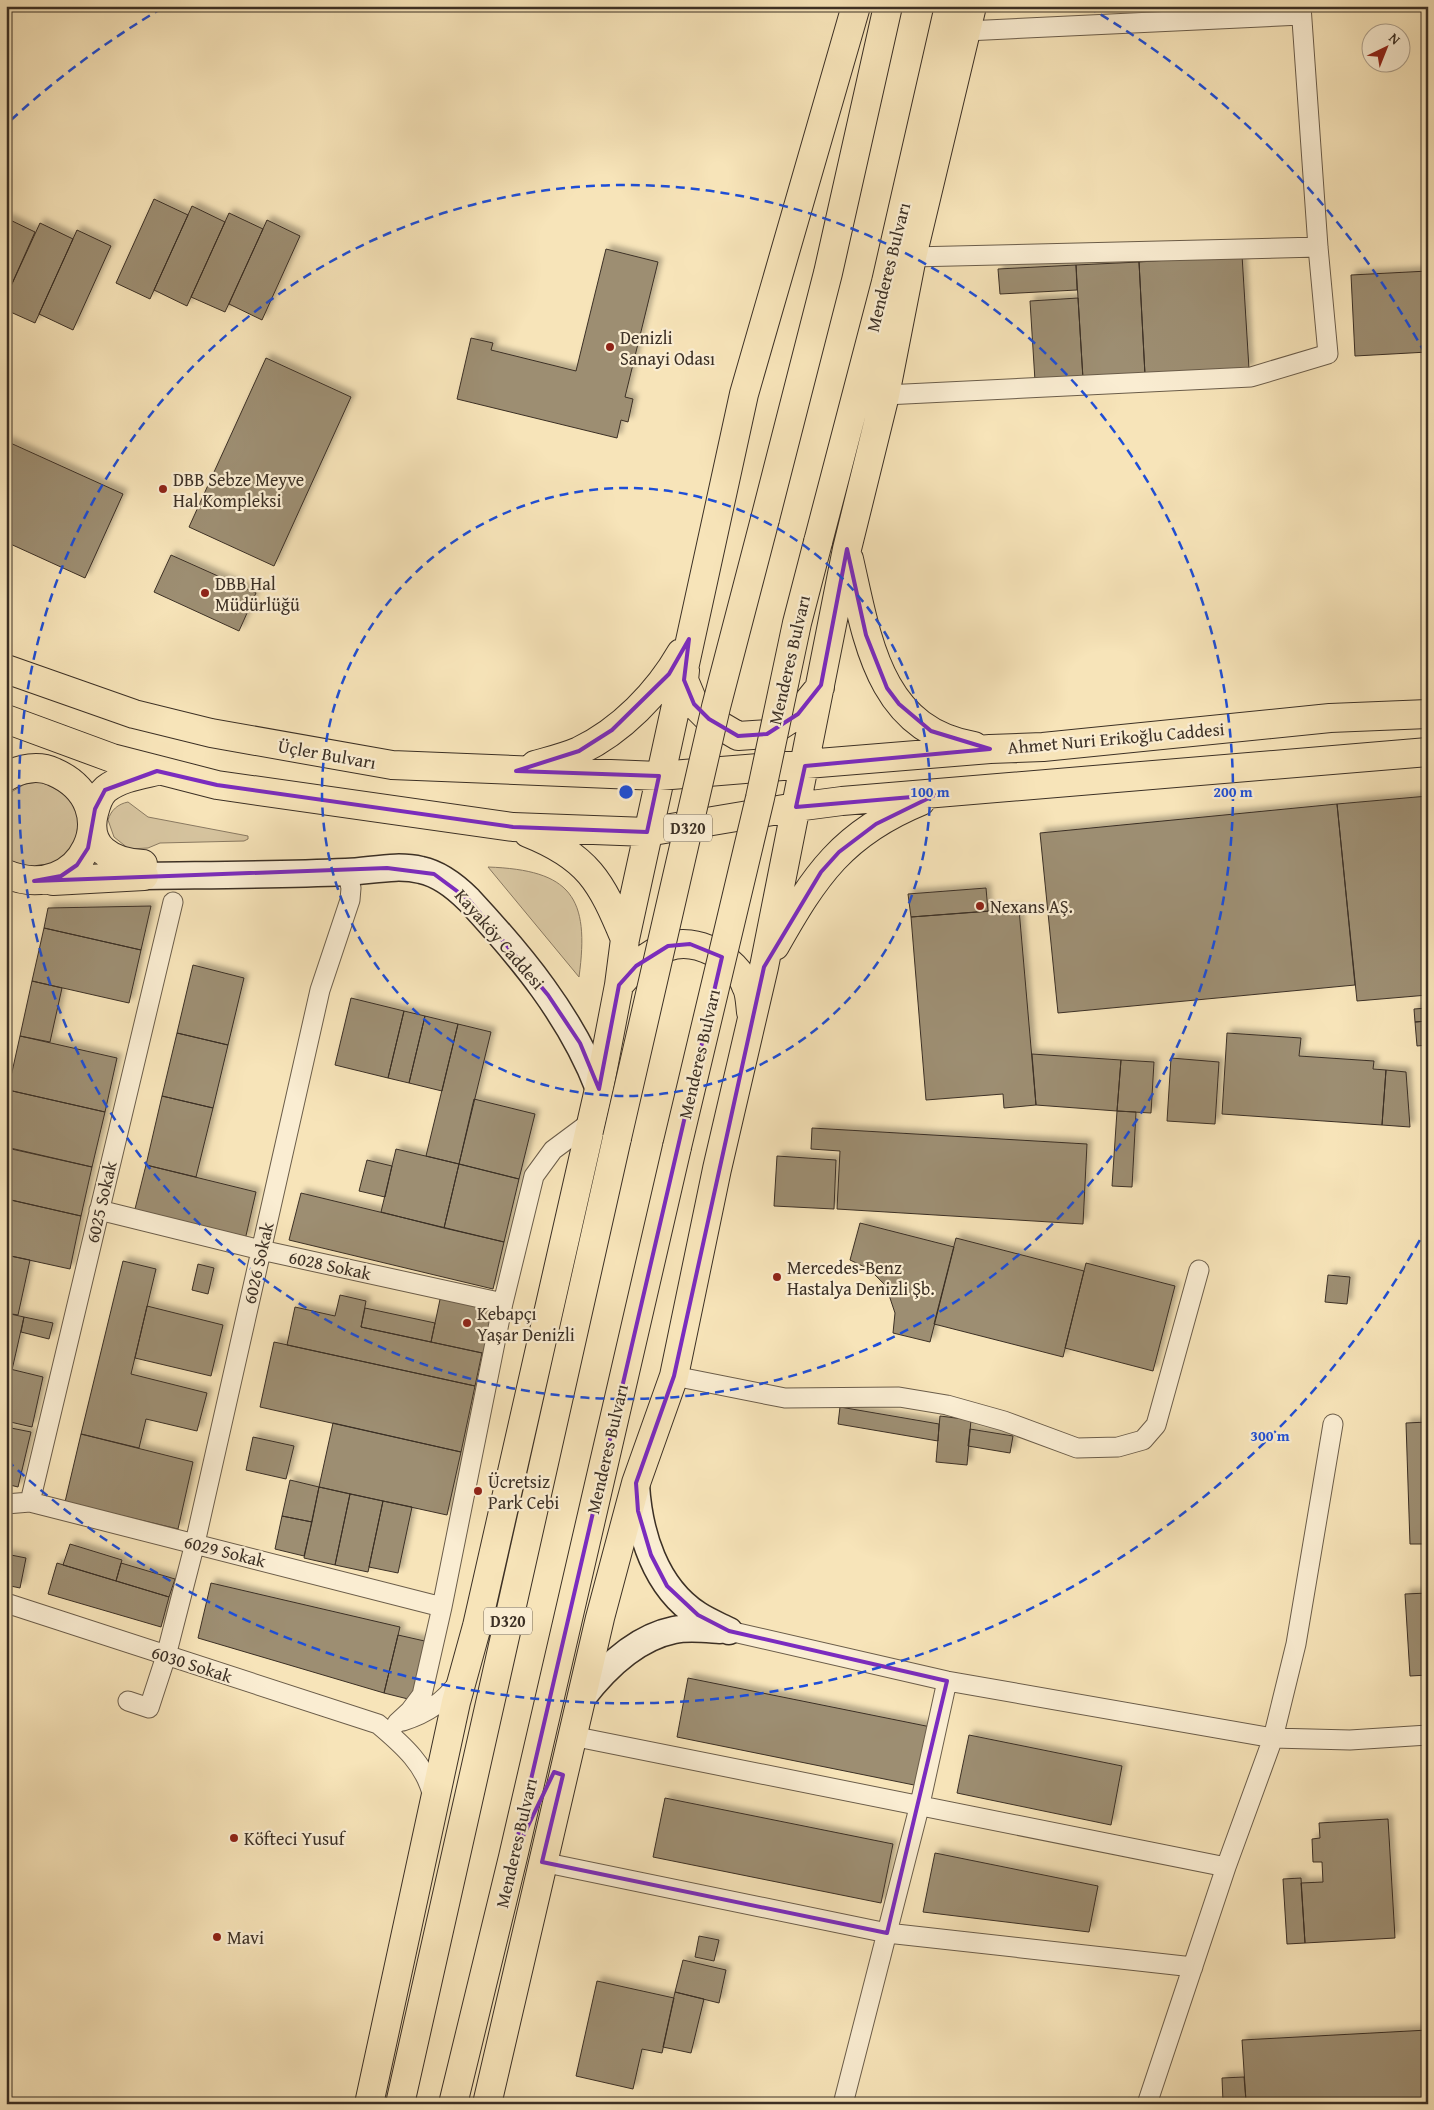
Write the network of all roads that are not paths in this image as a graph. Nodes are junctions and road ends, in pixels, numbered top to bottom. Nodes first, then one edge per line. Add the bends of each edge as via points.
1 (856, 6) edge
2 (888, 6) edge
3 (949, 6) edge
4 (1301, 10) edge
5 (969, 18) edge
6 (1318, 247) junction
7 (912, 256) junction
8 (885, 395) junction
9 (847, 549) junction
10 (689, 639) junction
11 (6, 669) edge
12 (821, 686) junction
13 (1428, 714) edge
14 (6, 719) edge
15 (990, 749) junction
16 (1428, 752) edge
17 (805, 766) junction
18 (156, 771) junction
19 (516, 771) junction
20 (659, 776) junction
21 (6, 777) edge
22 (935, 795) junction
23 (796, 807) junction
24 (513, 827) junction
25 (92, 829) junction
26 (647, 832) junction
27 (144, 870) junction
28 (347, 872) junction
29 (6, 874) edge
30 (34, 881) junction
31 (6, 882) edge
32 (173, 902) dead end
33 (624, 939) junction
34 (764, 967) junction
35 (619, 985) junction
36 (752, 1016) junction
37 (599, 1089) junction
38 (592, 1121) junction
39 (99, 1210) junction
40 (261, 1250) junction
41 (1200, 1270) dead end
42 (503, 1303) junction
43 (674, 1376) junction
44 (1333, 1424) dead end
45 (636, 1483) junction
46 (30, 1502) junction
47 (6, 1504) edge
48 (195, 1543) junction
49 (6, 1603) edge
50 (442, 1607) junction
51 (729, 1631) junction
52 (166, 1656) junction
53 (463, 1678) junction
54 (947, 1681) junction
55 (582, 1698) junction
56 (128, 1701) dead end
57 (388, 1724) junction
58 (1428, 1734) edge
59 (572, 1736) junction
60 (1273, 1738) junction
61 (920, 1804) junction
62 (435, 1807) junction
63 (513, 1857) junction
64 (542, 1862) junction
65 (1226, 1867) junction
66 (887, 1933) junction
67 (1193, 1967) junction
68 (420, 2013) junction
69 (370, 2104) edge
70 (400, 2104) edge
71 (453, 2104) edge
72 (487, 2104) edge
73 (843, 2104) edge
74 (1148, 2104) edge

1 - 10 main road via 744,394
2 - 68 main road, D320, bridge via 828,274 716,708
3 - 63 main road, Menderes Bulvarı, bridge via 886,282 797,623 760,798
4 - 5 street
4 - 6 street
5 - 7 main road
6 - 7 street
6 - 8 street via 1328,354 1251,377
7 - 8 main road
8 - 9 main road
9 - 12 main road
9 - 15 main road via 866,635 887,688 899,704 931,731 966,745
10 - 12 main road via 684,680 694,704 709,719 738,736 767,734 798,714
10 - 19 main road via 669,674 612,730 579,751
10 - 20 main road
11 - 19 main road, Üçler Bulvarı via 134,714 211,733 392,765
12 - 17 main road
13 - 15 main road, Ahmet Nuri Erikoğlu Caddesi via 1330,718 1042,747
14 - 18 main road
15 - 17 main road, Ahmet Nuri Erikoğlu Caddesi
16 - 22 main road
17 - 20 main road, Ahmet Nuri Erikoğlu Caddesi
17 - 23 main road
18 - 24 main road via 217,785
18 - 25 main road via 129,778 105,790 95,809
19 - 20 main road, Üçler Bulvarı
20 - 26 main road
21 - 25 main road via 31,768 49,770 67,778 82,792 90,810
22 - 23 main road
22 - 34 main road via 876,824 839,852 821,872
23 - 26 main road
23 - 34 main road
24 - 26 main road
24 - 33 main road via 560,847 587,868 601,886
25 - 27 main road via 99,846 109,856
25 - 30 main road via 88,848 77,865 61,876
26 - 33 main road
27 - 28 street, Kayaköy Caddesi via 287,856
27 - 30 main road
28 - 37 street, Kayaköy Caddesi via 387,868 420,870 434,874 458,890 496,930 562,1015 580,1043
28 - 40 street, 6026 Sokak via 350,900 320,990
29 - 30 main road
30 - 31 main road
32 - 39 street, 6025 Sokak
33 - 35 main road
34 - 36 main road
35 - 36 main road via 651,954 668,946 690,944 710,950 734,966 746,986
35 - 37 main road
36 - 43 main road
37 - 38 main road
38 - 42 street via 552,1150 534,1176
38 - 53 main road
39 - 40 street, 6028 Sokak
39 - 46 street, 6025 Sokak
40 - 42 street, 6028 Sokak
40 - 48 street, 6026 Sokak
41 - 43 street via 1156,1425 1143,1440 1118,1447 1077,1448 1004,1421 947,1405 899,1397 785,1398
42 - 50 street
43 - 45 main road
44 - 60 street via 1296,1644
45 - 51 street via 644,1534 667,1586 698,1615
45 - 55 main road
46 - 47 street, 6029 Sokak
46 - 48 street, 6029 Sokak
48 - 50 street, 6029 Sokak
48 - 52 street, 6026 Sokak
49 - 52 street, 6030 Sokak
50 - 57 street via 422,1695 410,1711
51 - 54 street
51 - 55 street via 674,1630 648,1639 602,1672
52 - 56 street, 6026 Sokak via 149,1708
52 - 57 street, 6030 Sokak
53 - 57 street via 445,1699 429,1711
53 - 62 main road
54 - 60 street
54 - 61 street
55 - 59 main road
57 - 62 street, 6030 Sokak via 418,1762 430,1785
58 - 60 street via 1350,1740
59 - 61 street
59 - 63 main road
59 - 64 main road
60 - 65 street
61 - 65 street
61 - 66 street
62 - 69 main road
63 - 64 street
63 - 71 main road, Menderes Bulvarı
64 - 66 street
64 - 72 main road
65 - 67 street
66 - 67 street
66 - 73 street
67 - 74 street
68 - 69 main road
68 - 70 main road, D320

